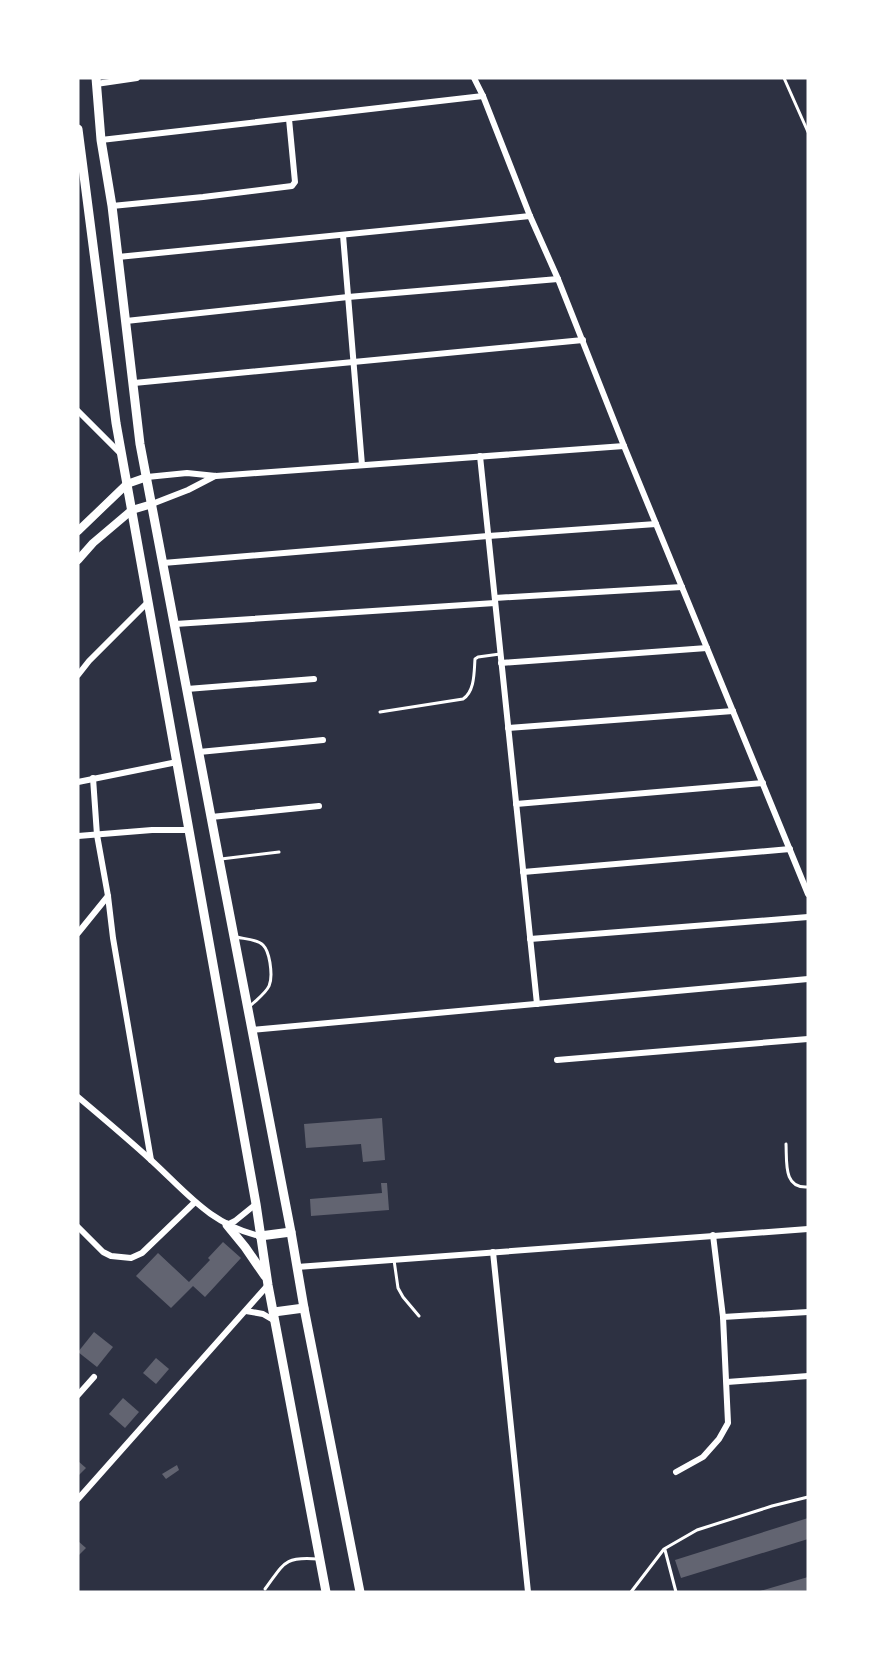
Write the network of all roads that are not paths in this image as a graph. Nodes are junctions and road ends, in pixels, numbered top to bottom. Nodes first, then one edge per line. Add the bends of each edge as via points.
1 (137, 78) edge
2 (475, 78) edge
3 (784, 78) edge
4 (96, 81) edge
5 (483, 96) junction
6 (289, 119) junction
7 (78, 129) edge
8 (808, 132) edge
9 (101, 140) junction
10 (112, 206) junction
11 (530, 216) junction
12 (343, 235) junction
13 (118, 257) junction
14 (558, 279) junction
15 (348, 297) junction
16 (126, 321) junction
17 (583, 340) junction
18 (354, 362) junction
19 (134, 383) junction
20 (78, 411) edge
21 (624, 446) junction
22 (122, 454) junction
23 (480, 456) junction
24 (362, 465) junction
25 (216, 476) junction
26 (147, 477) junction
27 (127, 484) junction
28 (152, 504) junction
29 (132, 510) junction
30 (656, 524) junction
31 (79, 529) edge
32 (488, 536) junction
33 (78, 560) edge
34 (163, 564) junction
35 (682, 587) junction
36 (495, 601) junction
37 (148, 602) junction
38 (175, 624) junction
39 (707, 648) junction
40 (500, 654) junction
41 (501, 663) junction
42 (78, 675) edge
43 (314, 679) dead end
44 (187, 689) junction
45 (733, 711) junction
46 (380, 712) dead end
47 (508, 728) junction
48 (323, 740) dead end
49 (199, 752) junction
50 (177, 762) junction
51 (93, 778) junction
52 (78, 782) edge
53 (763, 783) junction
54 (516, 804) junction
55 (319, 806) dead end
56 (211, 817) junction
57 (189, 830) junction
58 (97, 835) junction
59 (78, 836) edge
60 (790, 849) junction
61 (279, 852) dead end
62 (219, 859) junction
63 (523, 872) junction
64 (808, 894) edge
65 (108, 896) junction
66 (808, 917) edge
67 (78, 933) edge
68 (234, 936) junction
69 (530, 939) junction
70 (808, 979) edge
71 (537, 1004) junction
72 (248, 1008) junction
73 (252, 1030) junction
74 (808, 1039) edge
75 (557, 1060) dead end
76 (78, 1097) edge
77 (786, 1144) dead end
78 (151, 1160) junction
79 (808, 1187) edge
80 (195, 1202) junction
81 (255, 1204) junction
82 (227, 1225) junction
83 (78, 1227) edge
84 (808, 1229) edge
85 (291, 1232) junction
86 (714, 1235) junction
87 (260, 1236) junction
88 (493, 1252) junction
89 (393, 1260) junction
90 (297, 1267) junction
91 (268, 1283) junction
92 (304, 1308) junction
93 (246, 1311) junction
94 (808, 1312) edge
95 (274, 1316) junction
96 (419, 1316) dead end
97 (723, 1317) junction
98 (808, 1376) edge
99 (94, 1377) dead end
100 (727, 1382) junction
101 (78, 1395) edge
102 (676, 1472) dead end
103 (808, 1497) edge
104 (78, 1499) edge
105 (664, 1549) junction
106 (320, 1559) junction
107 (265, 1589) dead end
108 (326, 1592) edge
109 (360, 1592) edge
110 (528, 1592) edge
111 (631, 1592) edge
112 (676, 1592) edge

1 - 4 street
2 - 5 street
3 - 8 lane
4 - 9 main road
5 - 6 street
5 - 11 street
6 - 9 street
6 - 10 street via 295,182 292,186
7 - 22 main road
9 - 10 main road
10 - 13 main road
11 - 12 street
11 - 14 street
12 - 13 street
12 - 15 street
13 - 16 main road
14 - 15 street
14 - 17 street
15 - 16 street
15 - 18 street
16 - 19 main road
17 - 18 street
17 - 21 street
18 - 19 street
18 - 24 street
19 - 26 main road
20 - 22 street
21 - 23 street
21 - 30 street
22 - 27 main road
23 - 24 street
23 - 32 street
24 - 25 street
25 - 26 street via 187,473
25 - 28 street
26 - 27 street
26 - 28 main road
27 - 29 main road
27 - 31 street
28 - 29 street
28 - 34 main road
29 - 33 street
29 - 37 main road
30 - 32 street
30 - 35 street
32 - 34 street
32 - 36 street
34 - 38 main road
35 - 36 street
35 - 39 street
36 - 38 street
36 - 40 street
37 - 42 street
37 - 50 main road
38 - 44 main road
39 - 41 street
39 - 45 street
40 - 41 street
40 - 46 lane via 475,659 471,689 463,699
41 - 47 street
43 - 44 street
44 - 49 main road
45 - 47 street
45 - 53 street
47 - 54 street
48 - 49 street
49 - 56 main road
50 - 51 street
50 - 57 main road
51 - 52 street
51 - 58 street
53 - 54 street
53 - 60 street
54 - 63 street
55 - 56 street
56 - 62 main road
57 - 58 street
57 - 81 main road
58 - 59 street
58 - 65 street
60 - 63 street
60 - 64 street
61 - 62 lane
62 - 68 main road
63 - 69 street
65 - 67 street
65 - 78 street
66 - 69 street
68 - 72 main road
68 - 72 lane via 256,941 268,954 272,978 269,987
69 - 71 street
70 - 71 street
71 - 73 street
72 - 73 main road
73 - 85 main road
74 - 75 street
76 - 78 street
77 - 79 lane via 790,1181 801,1188
78 - 80 street
80 - 82 street
80 - 83 street via 142,1253 130,1258 103,1252
81 - 82 street
81 - 87 main road
82 - 87 street
82 - 91 main road
84 - 86 street
85 - 87 main road
85 - 90 main road
86 - 88 street
86 - 97 street
87 - 91 main road
88 - 89 street
88 - 110 street
89 - 90 street
89 - 96 lane via 399,1288
90 - 92 main road
91 - 93 street
91 - 95 main road
92 - 95 main road
92 - 109 main road
93 - 95 street
93 - 104 street
94 - 97 street
95 - 106 main road
97 - 100 street
98 - 100 street
99 - 101 street
100 - 102 street via 728,1423 719,1439 703,1456
103 - 105 lane via 697,1530
105 - 111 lane
105 - 112 lane
106 - 107 lane via 300,1557 285,1562
106 - 108 main road

